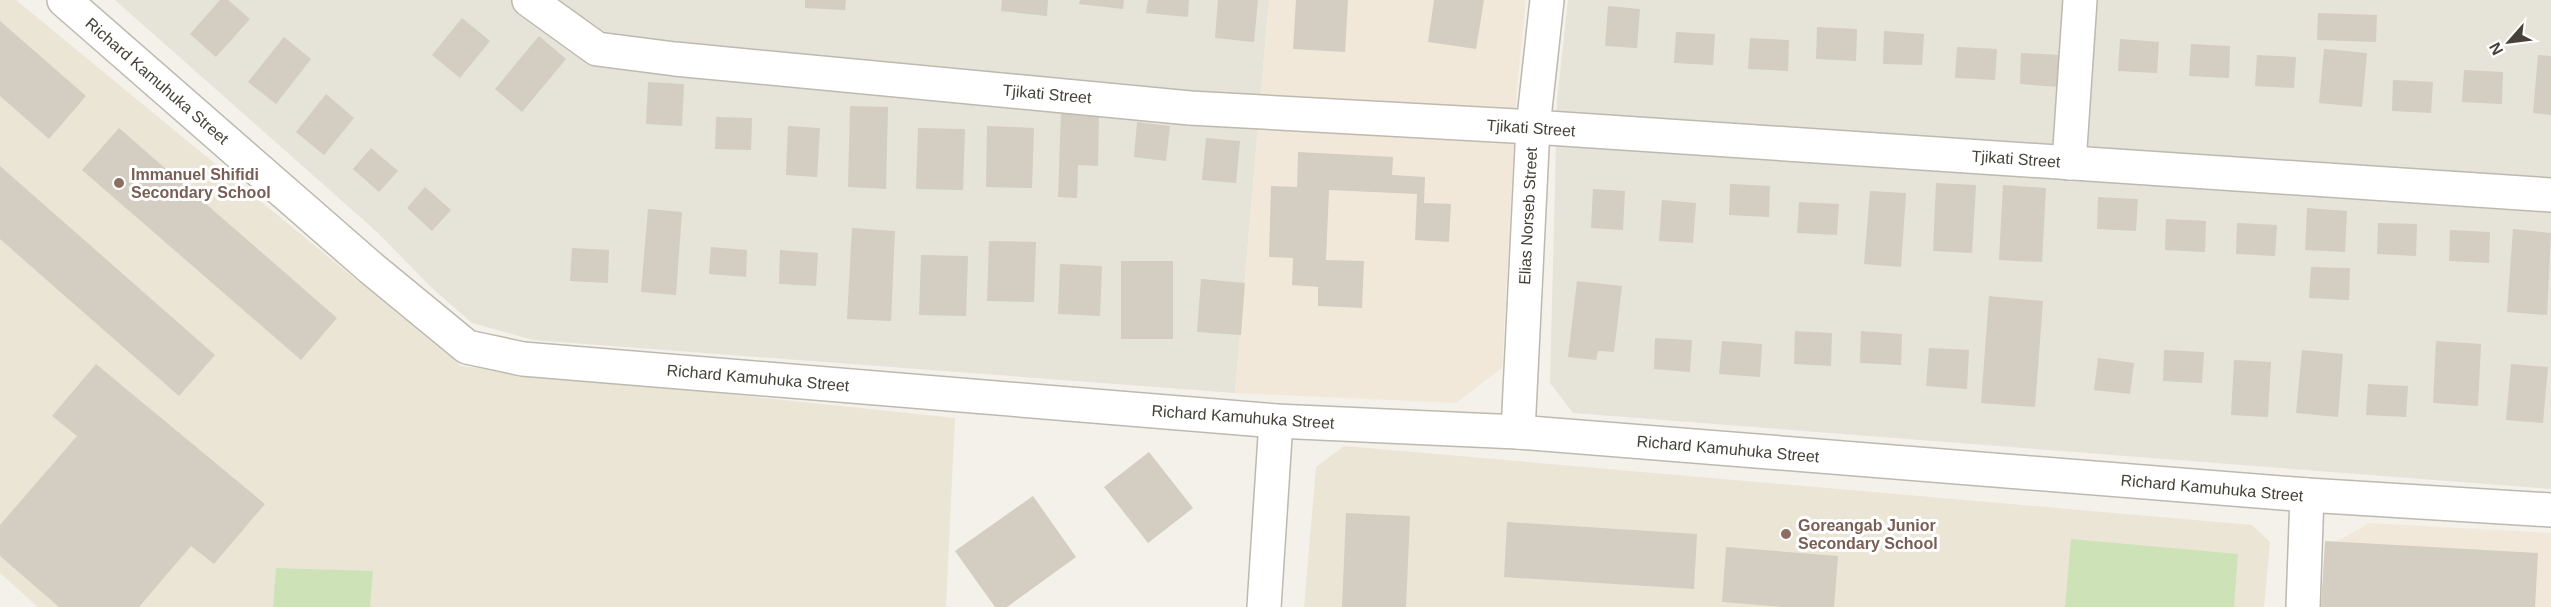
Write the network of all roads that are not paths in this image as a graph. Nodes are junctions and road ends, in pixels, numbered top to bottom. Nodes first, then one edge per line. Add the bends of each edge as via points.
1 (64, 0) edge
2 (529, 0) edge
3 (1547, 0) edge
4 (2080, 0) edge
5 (1533, 127) junction
6 (2069, 163) junction
7 (2551, 195) edge
8 (1276, 421) junction
9 (1518, 432) junction
10 (2307, 495) junction
11 (2551, 510) edge
12 (1264, 607) edge
13 (2303, 607) edge

1 - 8 street, Richard Kamuhuka Street via 467,347 523,359
2 - 5 street, Tjikati Street via 597,49 626,54 1190,108
3 - 5 street, Elias Norseb Street
4 - 6 street
5 - 6 street, Tjikati Street
5 - 9 street, Elias Norseb Street
6 - 7 street, Tjikati Street
8 - 9 street, Richard Kamuhuka Street
8 - 12 street
9 - 10 street, Richard Kamuhuka Street
10 - 11 street, Richard Kamuhuka Street
10 - 13 street

